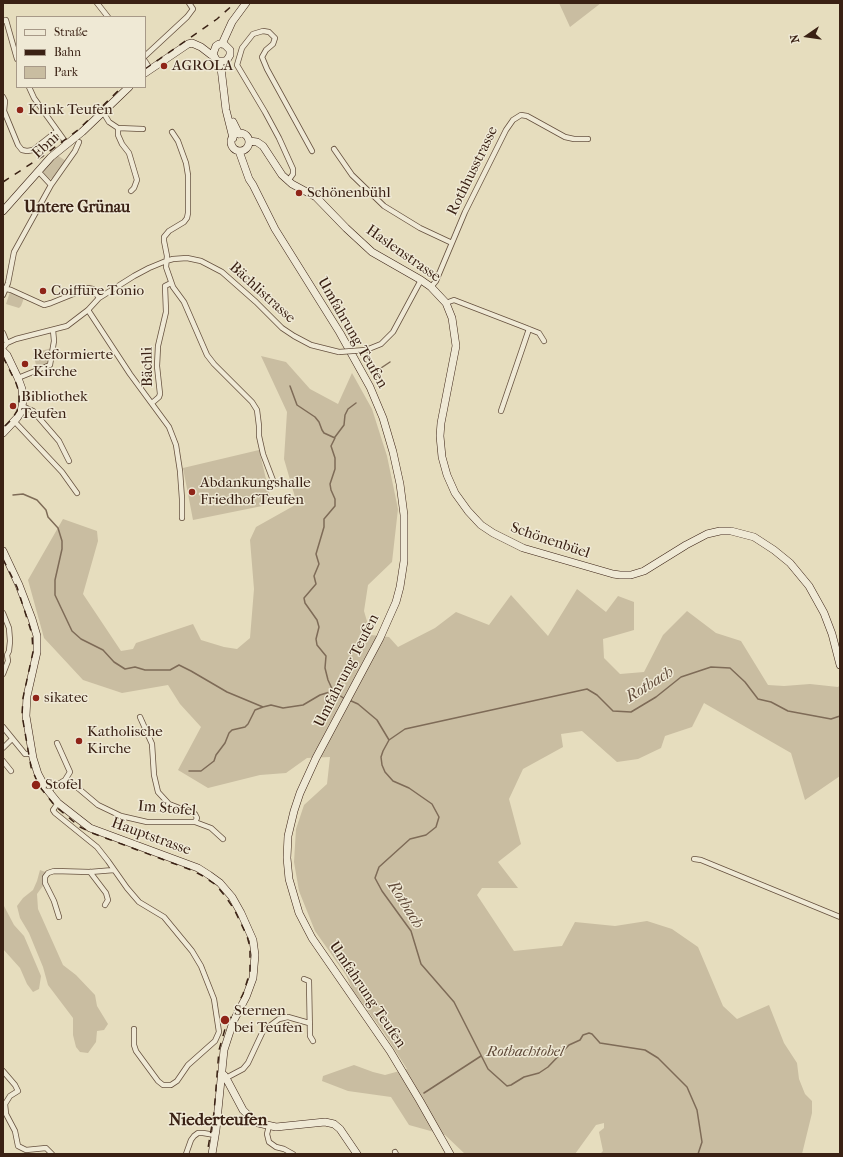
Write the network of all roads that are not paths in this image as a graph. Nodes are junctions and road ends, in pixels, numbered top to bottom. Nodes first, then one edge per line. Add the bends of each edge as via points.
1 (97, 3) edge
2 (189, 3) edge
3 (246, 3) edge
4 (107, 16) edge
5 (3, 22) edge
6 (222, 46) junction
7 (201, 47) junction
8 (16, 55) edge
9 (146, 55) edge
10 (216, 59) junction
11 (227, 60) junction
12 (148, 71) edge
13 (29, 88) edge
14 (127, 88) edge
15 (3, 97) edge
16 (103, 112) junction
17 (118, 128) junction
18 (143, 129) dead end
19 (56, 131) junction
20 (172, 132) dead end
21 (236, 136) junction
22 (588, 138) dead end
23 (79, 142) dead end
24 (67, 144) junction
25 (248, 144) junction
26 (334, 149) dead end
27 (239, 151) junction
28 (312, 151) dead end
29 (38, 171) junction
30 (288, 181) junction
31 (51, 185) junction
32 (253, 185) junction
33 (131, 191) dead end
34 (3, 211) edge
35 (452, 243) junction
36 (166, 261) junction
37 (421, 280) junction
38 (171, 283) junction
39 (431, 287) junction
40 (4, 288) edge
41 (3, 296) edge
42 (99, 298) junction
43 (446, 303) junction
44 (88, 310) junction
45 (529, 329) junction
46 (53, 330) junction
47 (3, 333) edge
48 (544, 342) dead end
49 (7, 343) junction
50 (3, 348) edge
51 (3, 351) edge
52 (18, 378) junction
53 (152, 403) junction
54 (22, 406) junction
55 (443, 409) joint
56 (501, 411) dead end
57 (15, 422) junction
58 (3, 433) edge
59 (69, 461) dead end
60 (274, 482) dead end
61 (77, 493) dead end
62 (182, 518) dead end
63 (3, 551) edge
64 (3, 613) edge
65 (5, 654) edge
66 (840, 665) edge
67 (3, 674) edge
68 (140, 716) dead end
69 (3, 727) edge
70 (12, 739) junction
71 (57, 744) dead end
72 (3, 748) edge
73 (32, 754) junction
74 (3, 761) edge
75 (12, 771) dead end
76 (65, 780) junction
77 (47, 791) junction
78 (58, 803) junction
79 (195, 822) junction
80 (223, 839) dead end
81 (694, 860) dead end
82 (114, 870) junction
83 (90, 872) junction
84 (105, 905) dead end
85 (59, 917) dead end
86 (840, 917) edge
87 (304, 979) dead end
88 (309, 1023) junction
89 (134, 1029) dead end
90 (219, 1032) junction
91 (228, 1036) junction
92 (313, 1041) dead end
93 (3, 1071) edge
94 (224, 1076) junction
95 (269, 1126) junction
96 (215, 1135) junction
97 (52, 1154) edge
98 (186, 1154) edge
99 (212, 1154) edge
100 (293, 1154) edge
101 (357, 1154) edge
102 (450, 1154) edge

1 - 4 street
2 - 9 street via 193,9 187,17
3 - 6 street via 237,17 229,39
5 - 8 street via 6,20
6 - 7 street
6 - 10 street via 213,51
6 - 11 street via 230,55
7 - 10 street
7 - 12 street via 188,44
10 - 11 street via 221,62
10 - 21 street via 223,76 227,119
11 - 21 street via 230,107
13 - 19 street
14 - 16 street, Ebni
15 - 19 street via 4,111 22,150 33,150
16 - 17 street via 109,122
16 - 24 street, Ebni
17 - 18 street
17 - 33 street via 118,135 129,153 137,180
19 - 24 street
20 - 36 street via 186,163 188,213 184,222 164,237
21 - 25 street, Haslenstrasse via 246,135
21 - 27 street, Umfahrung Teufen via 232,146
22 - 35 street, Rothhusstrasse via 565,137 527,116 521,115 513,120 465,212
23 - 31 street via 75,152
24 - 29 street, Ebni
25 - 27 street
25 - 30 street, Haslenstrasse via 257,142 263,146 276,168
25 - 32 street, Umfahrung Teufen via 247,161
26 - 35 street via 352,175 384,206 416,226
27 - 32 street, Umfahrung Teufen
28 - 30 street via 262,57 275,38 269,32 253,34 242,48 237,65 279,138 293,169
29 - 31 street
29 - 34 street, Ebni
30 - 37 street, Haslenstrasse via 316,197 372,252
31 - 40 street via 14,252
32 - 102 street, Umfahrung Teufen via 286,247 349,348 370,387 383,418 398,469 404,515 404,561 396,602 305,782 288,836 289,879 294,901 305,926 390,1051
35 - 39 street, Rothhusstrasse
36 - 37 street, Bächlistrasse, bridge via 187,258 211,266 234,282 294,336 311,345 339,352 366,350 381,344 394,332
36 - 38 street
36 - 42 street, Bächlistrasse via 134,276
37 - 39 street, Haslenstrasse
38 - 53 street, Bächli via 165,286 166,312 158,346 160,394
38 - 60 street via 184,302 207,355 257,410 263,454
39 - 43 street, Haslenstrasse
40 - 41 street
40 - 42 street via 47,305 88,288
42 - 44 street, Bächlistrasse
43 - 45 street via 454,300
43 - 55 street, Haslenstrasse via 452,318 456,346
44 - 46 street, Bächlistrasse via 72,323
44 - 53 street
45 - 48 street via 539,333
45 - 56 street
46 - 49 street, Bächlistrasse
46 - 52 street via 50,365
47 - 49 street
49 - 50 street
51 - 52 street
52 - 54 street via 23,394
53 - 62 street, Bächli via 169,427 176,445
54 - 57 street
54 - 59 street via 33,411 59,442
55 - 66 street, Schönenbüel via 440,436 445,471 455,494 481,525 523,548 613,574 626,575 637,574 650,568 699,538 720,531 731,530 754,537 790,563 813,592 822,608
57 - 58 street
57 - 61 street via 62,472
63 - 73 street, Hauptstrasse via 20,585 37,636 37,652 26,709
64 - 65 street via 9,628 10,641 9,651
65 - 67 street via 8,661
68 - 79 street via 152,744 158,792 169,804 195,814
69 - 70 street
70 - 72 street
70 - 73 street via 26,754
71 - 76 street via 70,772
73 - 77 street, Hauptstrasse
74 - 75 street
76 - 77 street
76 - 79 street, Im Stofel via 98,805 121,816 147,822
77 - 78 street, Hauptstrasse
78 - 82 street via 53,810 55,813 97,848
78 - 91 street, Hauptstrasse via 94,830 203,871 220,883 232,897 250,931 254,945 255,970
79 - 80 street, Im Stofel via 211,828
81 - 86 street via 701,860
82 - 83 street
82 - 90 street via 139,902 164,917 192,951 214,999
83 - 84 street via 106,892 108,900
83 - 85 street via 54,871 45,877 45,884 54,900
87 - 88 street via 309,981
88 - 92 street
88 - 94 street via 288,1017 279,1019 263,1032 243,1069
89 - 90 street via 136,1051 163,1086 177,1081 188,1065 215,1041
90 - 91 street
91 - 94 street, Hauptstrasse via 224,1050
93 - 97 street via 18,1092 10,1096 5,1104 6,1114 15,1131 18,1146 26,1150 46,1148
94 - 95 street via 248,1115 258,1123
94 - 96 street, Hauptstrasse
95 - 100 street via 269,1142
95 - 101 street via 325,1122 334,1124
96 - 98 street via 198,1133 191,1140
96 - 99 street, Hauptstrasse

